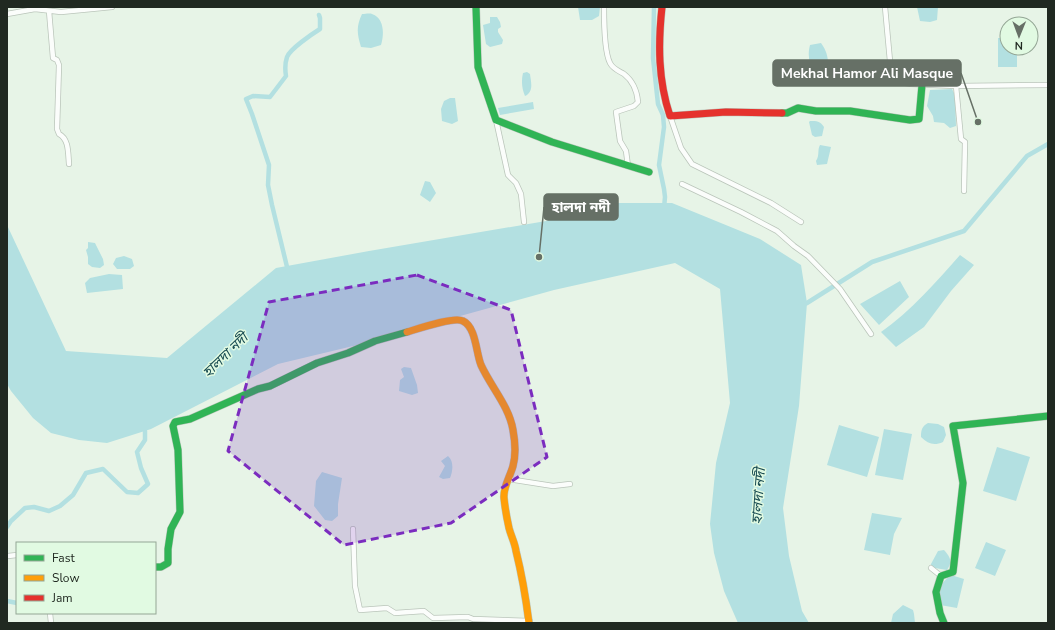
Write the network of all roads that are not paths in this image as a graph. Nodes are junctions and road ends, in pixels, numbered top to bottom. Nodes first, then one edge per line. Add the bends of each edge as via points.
1 (112, 7) edge
2 (476, 7) edge
3 (604, 7) edge
4 (662, 7) edge
5 (885, 7) edge
6 (33, 8) edge
7 (49, 11) junction
8 (7, 14) edge
9 (922, 85) junction
10 (1048, 85) edge
11 (956, 86) junction
12 (670, 116) junction
13 (496, 120) junction
14 (70, 164) dead end
15 (628, 166) junction
16 (649, 172) dead end
17 (682, 184) dead end
18 (964, 191) dead end
19 (524, 222) dead end
20 (801, 222) dead end
21 (871, 334) dead end
22 (1048, 416) edge
23 (508, 479) junction
24 (570, 484) dead end
25 (353, 529) dead end
26 (156, 567) edge
27 (931, 568) dead end
28 (942, 576) junction
29 (529, 622) edge
30 (944, 623) edge

1 - 7 street
2 - 13 street via 478,67
3 - 15 street via 610,65 625,74 637,92 638,102 634,106 616,112 620,141 626,151
4 - 12 street via 659,58 665,101
5 - 9 street via 891,72 900,82
6 - 7 street
6 - 8 street
7 - 14 street via 53,58 59,65 57,129 67,142
9 - 11 street
9 - 12 street via 919,119 798,108 787,113 726,112
10 - 11 street
11 - 18 street via 961,139 965,142
12 - 20 street via 682,148 692,164 771,203
13 - 15 street via 527,133
13 - 19 street via 508,175 516,183 521,194
15 - 16 street
17 - 21 street via 777,231 808,256 840,289
22 - 28 street via 953,426 963,483 953,572
23 - 24 street via 553,486
23 - 26 street via 513,466 515,441 513,428 502,401 481,364 476,343 464,321 442,322 375,341 317,363 270,386 190,419 175,422 173,426 178,450 180,512 171,529 168,563
23 - 29 street via 504,496
25 - 29 street via 355,586 360,610 387,608 395,614 424,611 434,618 468,617
27 - 28 street
28 - 30 street via 936,592

